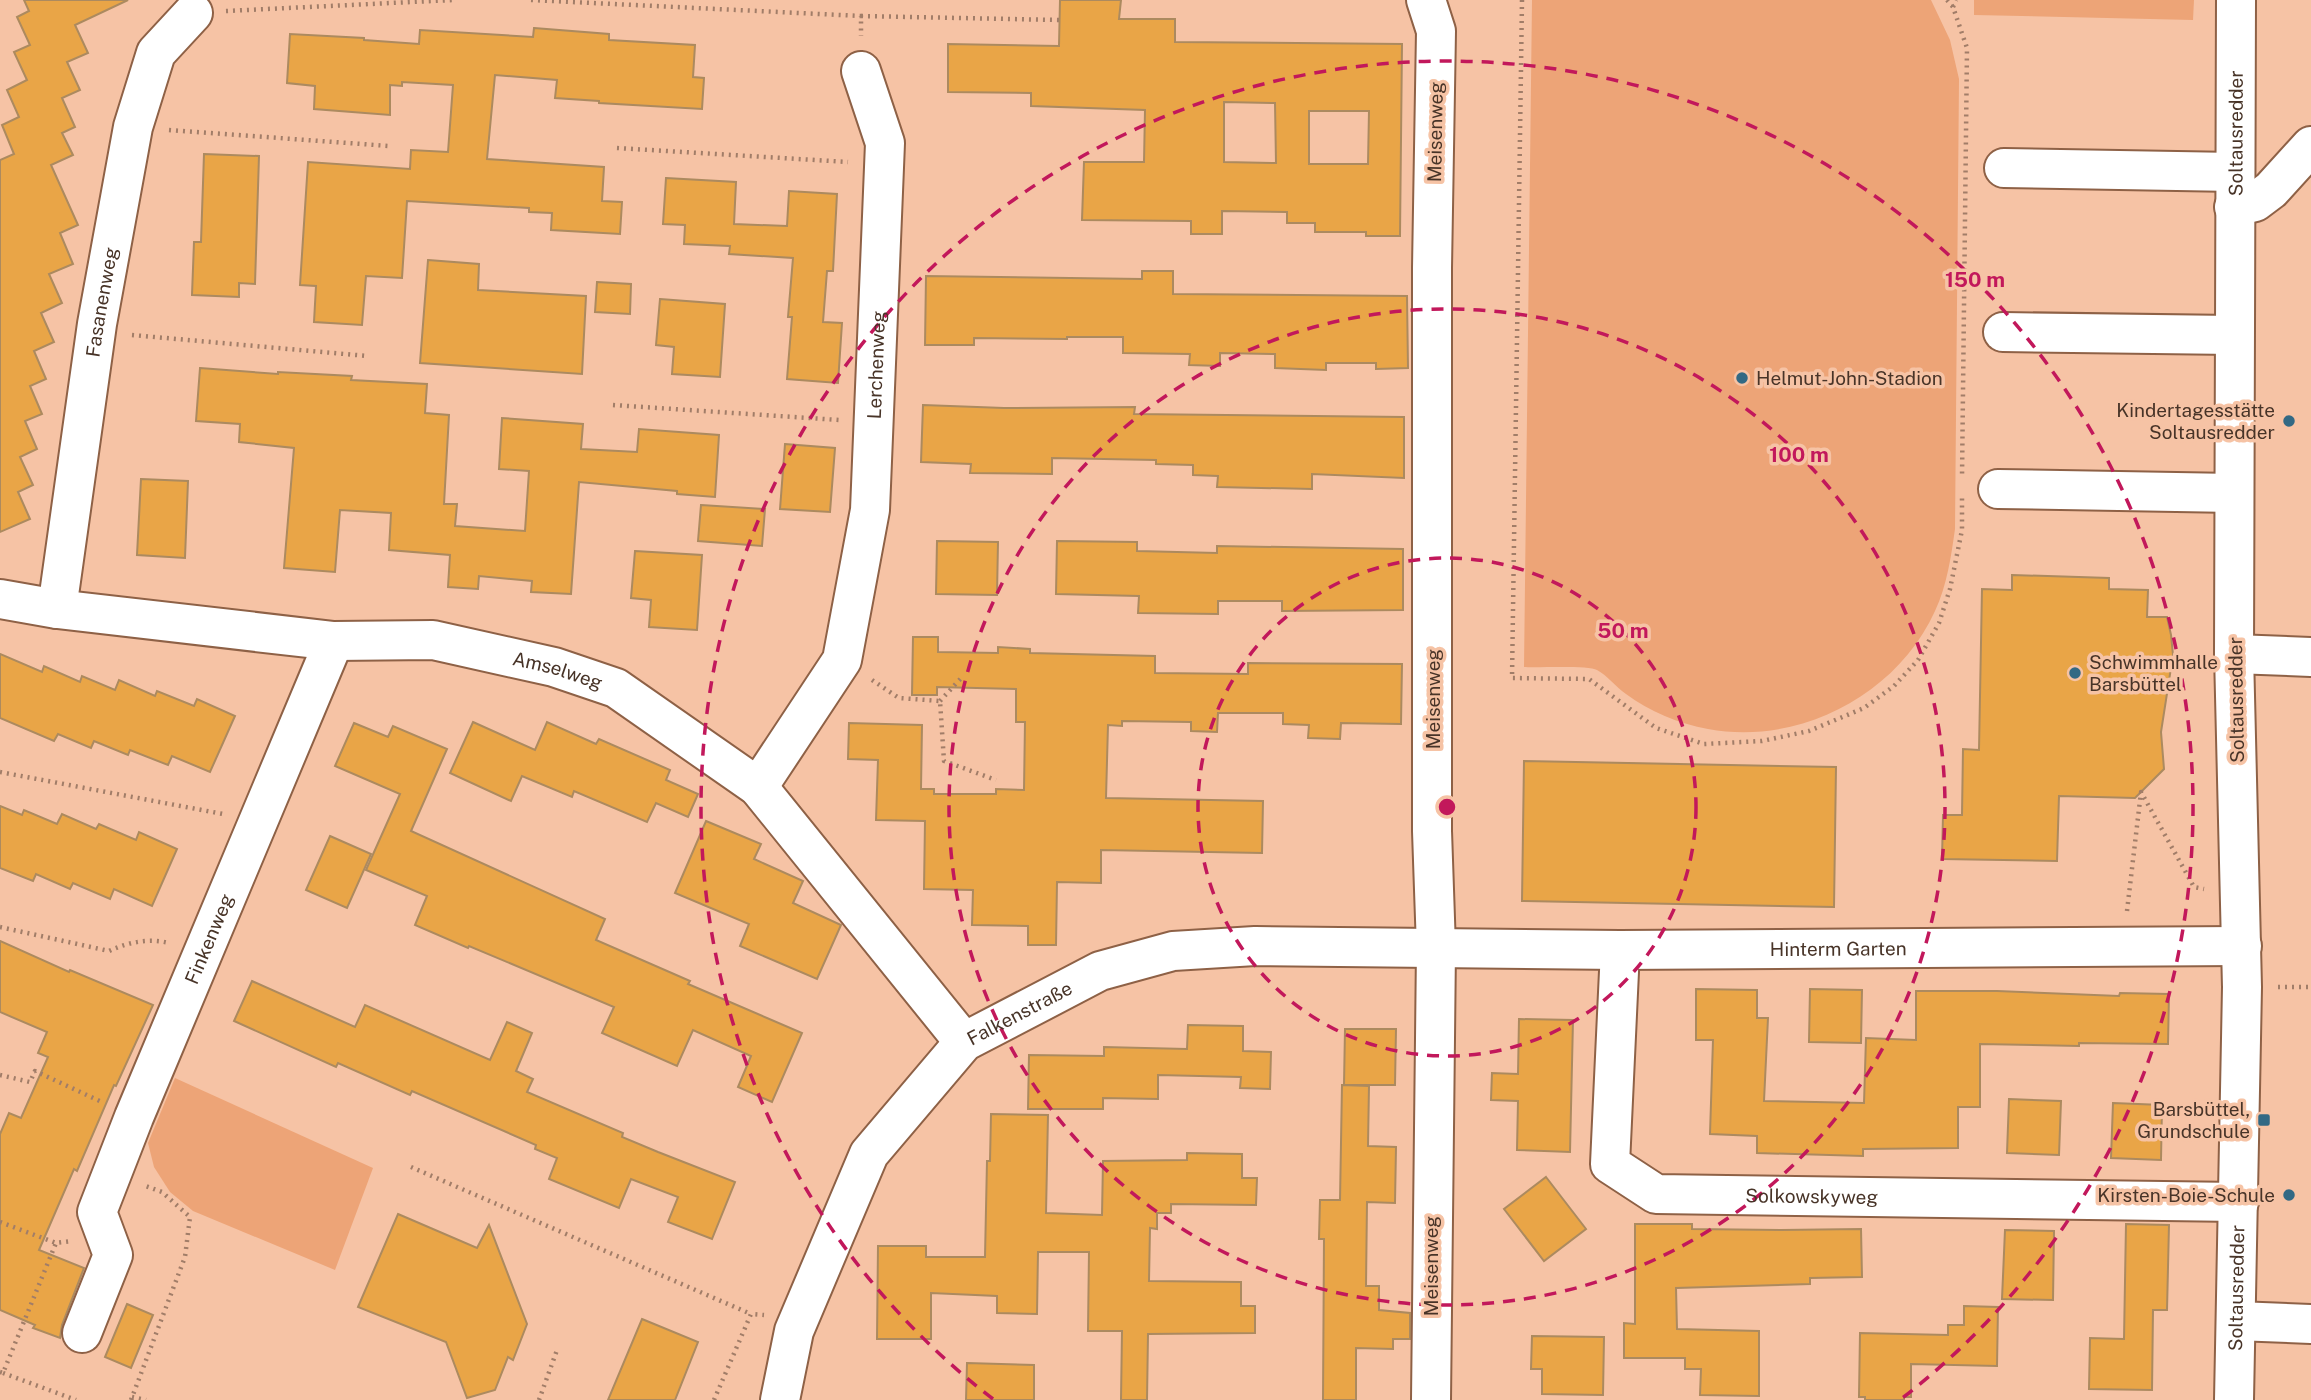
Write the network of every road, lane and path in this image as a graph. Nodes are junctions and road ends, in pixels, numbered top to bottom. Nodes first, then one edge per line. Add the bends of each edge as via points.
1 (453, 0) edge
2 (531, 0) edge
3 (1426, 0) edge
4 (1522, 0) edge
5 (1948, 0) edge
6 (1956, 0) edge
7 (2236, 0) edge
8 (1953, 7) junction
9 (193, 13) joint
10 (861, 16) junction
11 (1059, 20) dead end
12 (861, 71) joint
13 (134, 127) junction
14 (389, 146) dead end
15 (2311, 146) edge
16 (617, 148) dead end
17 (884, 165) junction
18 (2004, 168) dead end
19 (2234, 189) junction
20 (96, 332) junction
21 (2003, 332) dead end
22 (2234, 335) junction
23 (367, 356) dead end
24 (613, 405) dead end
25 (875, 422) junction
26 (1998, 489) dead end
27 (2234, 493) junction
28 (0, 599) edge
29 (57, 609) junction
30 (334, 641) junction
31 (2234, 653) junction
32 (2311, 657) edge
33 (842, 660) junction
34 (963, 676) dead end
35 (940, 701) junction
36 (0, 772) edge
37 (996, 780) dead end
38 (758, 787) junction
39 (258, 821) junction
40 (2241, 898) junction
41 (0, 927) edge
42 (2242, 946) junction
43 (2123, 947) junction
44 (1436, 948) junction
45 (1620, 950) junction
46 (203, 953) junction
47 (964, 1042) junction
48 (0, 1076) edge
49 (134, 1117) junction
50 (411, 1167) dead end
51 (112, 1173) junction
52 (2239, 1202) junction
53 (0, 1222) edge
54 (106, 1236) junction
55 (56, 1244) junction
56 (751, 1314) junction
57 (799, 1319) junction
58 (2236, 1321) junction
59 (2311, 1324) edge
60 (82, 1332) dead end
61 (557, 1350) dead end
62 (2, 1373) edge
63 (131, 1398) edge
64 (76, 1400) edge
65 (146, 1400) edge
66 (539, 1400) edge
67 (714, 1400) edge
68 (780, 1400) edge
69 (1431, 1400) edge
70 (2234, 1400) edge

1 - 9 path
2 - 10 path
3 - 44 street, Meisenweg via 1436,31 1432,268
4 - 8 path via 1512,678 1589,679 1656,728 1704,744 1797,734 1864,708 1918,660 1940,623 1962,530 1967,48
5 - 8 path
6 - 8 path
7 - 19 street, Soltausredder
9 - 13 street, Fasanenweg via 156,53
10 - 11 path
10 - 12 path
12 - 17 street, Lerchenweg via 885,143
13 - 14 path
13 - 20 street, Fasanenweg
15 - 19 street via 2255,202
16 - 17 path
17 - 25 street, Lerchenweg
18 - 19 street
19 - 22 street, Soltausredder
20 - 23 path
20 - 29 street, Fasanenweg
21 - 22 street
22 - 27 street, Soltausredder
24 - 25 path
25 - 33 street, Lerchenweg via 870,510
26 - 27 street
27 - 31 street, Soltausredder
28 - 29 street, Amselweg
29 - 30 street, Amselweg
30 - 38 street, Amselweg via 433,640 554,667 616,688
30 - 39 street, Finkenweg
31 - 32 street
31 - 40 street, Soltausredder
33 - 35 path via 899,698
33 - 38 street, Lerchenweg
34 - 35 path
35 - 37 path via 944,761
36 - 39 path
38 - 47 street, Amselweg
39 - 46 street, Finkenweg
40 - 42 street, Soltausredder
40 - 43 path via 2194,887 2141,792
41 - 46 path via 109,951 131,943 160,941
42 - 43 street, Hinterm Garten
42 - 52 street, Soltausredder
43 - 45 street, Hinterm Garten
44 - 45 street, Hinterm Garten
44 - 47 street, Falkenstraße via 1255,946 1173,951 1100,971
44 - 69 street, Meisenweg
45 - 52 street, Solkowskyweg via 1610,1164 1656,1194
46 - 49 street, Finkenweg
47 - 57 street, Falkenstraße via 869,1154
48 - 49 path via 30,1082 35,1071
49 - 51 street, Finkenweg
50 - 56 path
51 - 54 street, Finkenweg via 97,1212
51 - 63 path via 162,1192 190,1217 185,1257
52 - 58 street, Soltausredder
53 - 55 path
54 - 55 path
54 - 60 street, Finkenweg via 113,1255
55 - 62 path
56 - 57 path
56 - 67 path
57 - 68 street, Falkenstraße
58 - 59 street
58 - 70 street, Soltausredder
61 - 66 path
62 - 64 path
63 - 65 path

